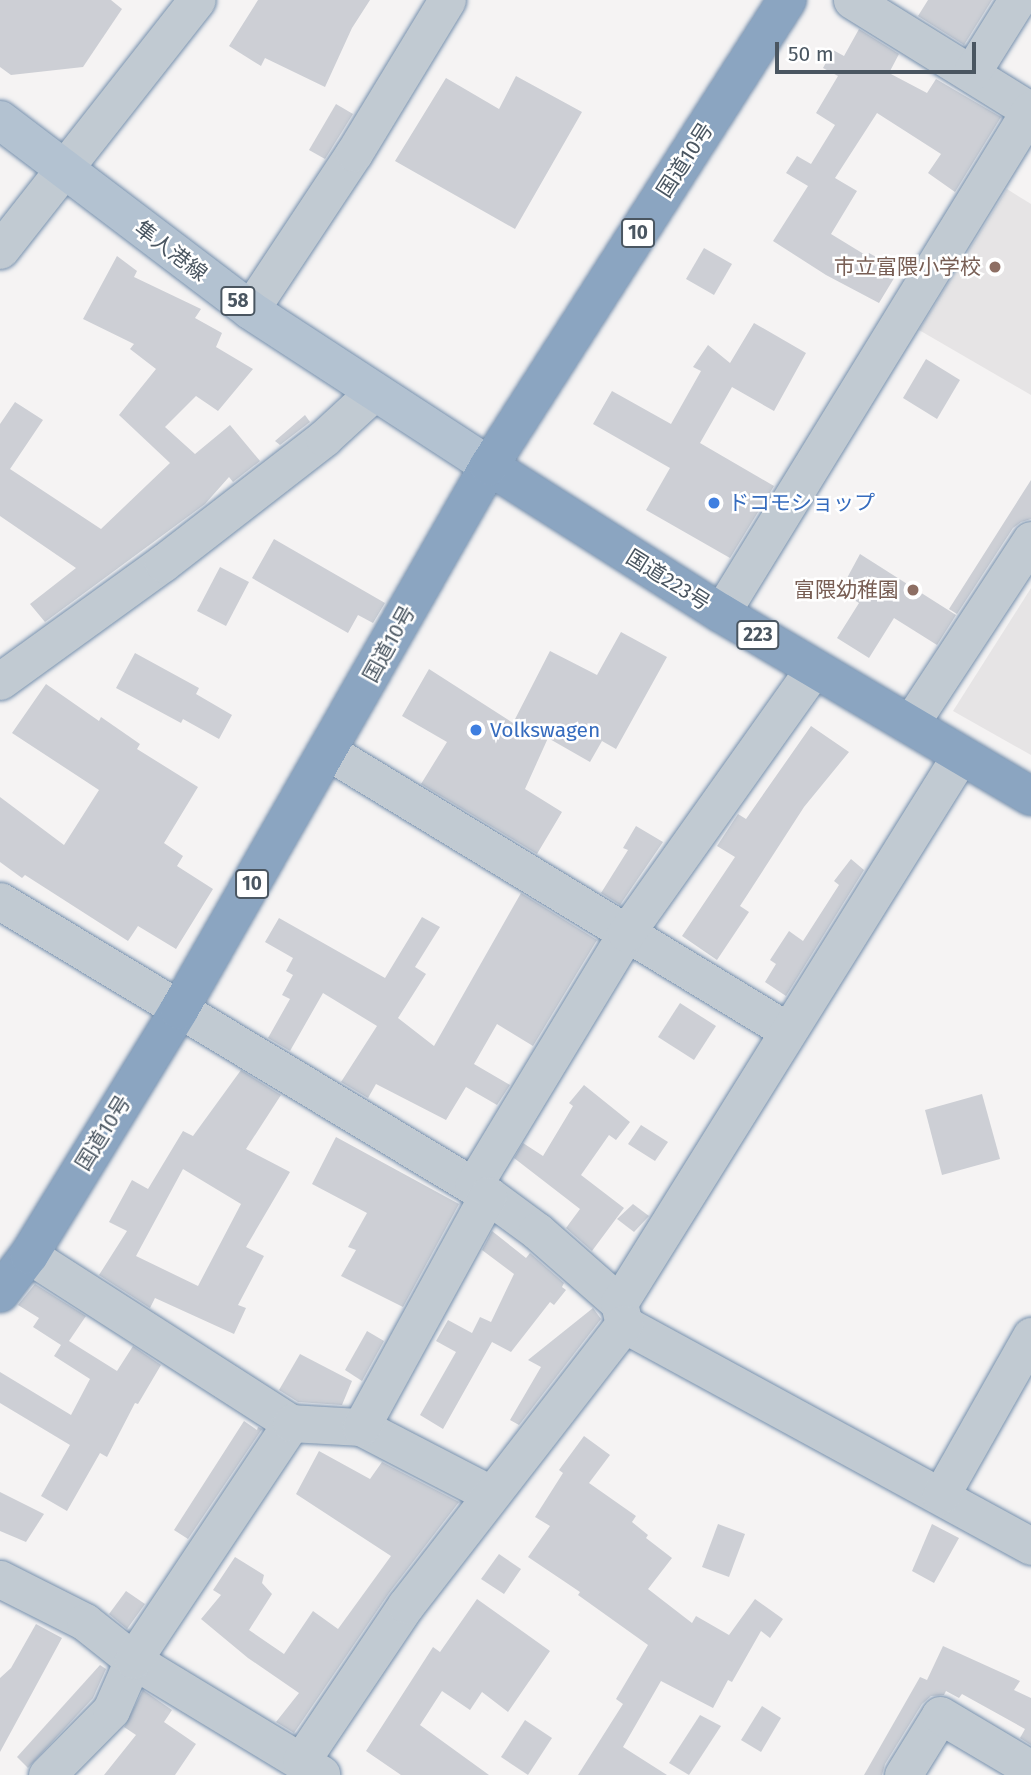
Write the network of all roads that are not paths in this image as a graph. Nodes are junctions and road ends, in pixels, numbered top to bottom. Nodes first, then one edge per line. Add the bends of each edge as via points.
1 (197, 0) edge
2 (447, 0) edge
3 (788, 0) edge
4 (852, 0) edge
5 (1017, 0) edge
6 (972, 72) junction
7 (1030, 110) edge
8 (0, 120) edge
9 (64, 169) junction
10 (7, 227) edge
11 (250, 310) junction
12 (374, 392) junction
13 (489, 466) junction
14 (1031, 540) edge
15 (721, 613) junction
16 (814, 668) junction
17 (0, 681) edge
18 (910, 724) junction
19 (329, 752) junction
20 (960, 756) junction
21 (1031, 796) edge
22 (0, 901) edge
23 (626, 933) junction
24 (179, 1010) junction
25 (788, 1031) junction
26 (481, 1190) junction
27 (29, 1255) junction
28 (0, 1293) edge
29 (622, 1314) junction
30 (1031, 1336) edge
31 (292, 1423) junction
32 (360, 1427) junction
33 (490, 1494) junction
34 (940, 1495) junction
35 (1031, 1546) edge
36 (0, 1578) edge
37 (133, 1660) junction
38 (312, 1768) edge
39 (1031, 1769) edge
40 (47, 1775) edge
41 (903, 1775) edge

1 - 9 street
2 - 11 street via 354,153
3 - 13 highway, 国道10号 / 10
4 - 6 street
5 - 6 street
6 - 7 street
7 - 15 street
8 - 9 main road, 隼人港線 / 58
9 - 10 street
9 - 11 main road, 隼人港線 / 58
11 - 12 main road, 隼人港線 / 58
12 - 13 main road, 隼人港線 / 58
12 - 17 street via 324,438 163,563
13 - 15 highway, 国道223号 / 223
13 - 19 highway, 国道10号 / 10
14 - 18 street
15 - 16 highway, 国道223号 / 223
16 - 18 highway, 国道223号 / 223
16 - 23 street
18 - 20 highway, 国道223号 / 223
19 - 23 street
19 - 24 highway, 国道10号 / 10
20 - 21 highway, 国道223号 / 223
20 - 25 street
22 - 24 street
23 - 25 street
23 - 26 street
24 - 26 street
24 - 27 highway, 国道10号 / 10
25 - 29 street
26 - 29 street via 537,1231
26 - 32 street
27 - 28 highway, 国道10号 / 10
27 - 31 street
29 - 33 street
29 - 34 street
30 - 34 street
31 - 32 street
31 - 37 street
32 - 33 street
33 - 38 street via 405,1605
34 - 35 street
36 - 37 street via 85,1622
37 - 38 street
37 - 40 street via 111,1710
39 - 41 street via 940,1715

